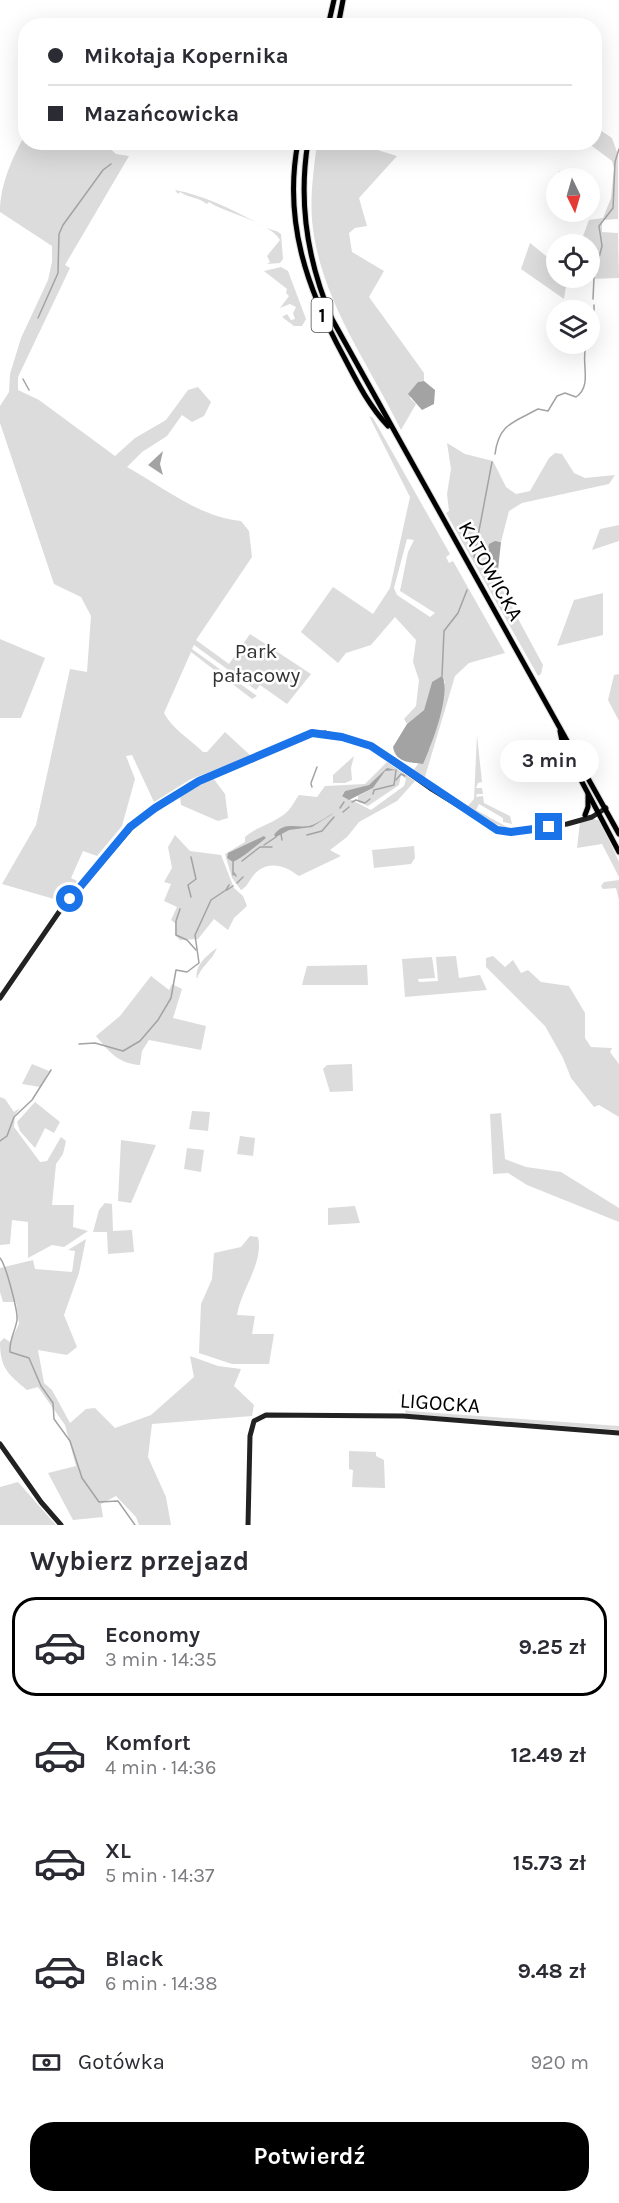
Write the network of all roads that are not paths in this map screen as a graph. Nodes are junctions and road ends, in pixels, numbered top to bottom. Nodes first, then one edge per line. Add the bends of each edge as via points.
1 (334, 0) edge
2 (343, 0) edge
3 (330, 18) edge
4 (340, 18) edge
5 (298, 150) edge
6 (308, 150) edge
7 (394, 432) junction
8 (560, 726) junction
9 (587, 790) junction
10 (606, 807) junction
11 (599, 811) junction
12 (585, 815) junction
13 (574, 822) junction
14 (619, 834) edge
15 (619, 852) edge
16 (0, 998) edge
17 (619, 1433) edge
18 (0, 1444) edge
19 (61, 1525) edge
20 (248, 1525) edge

1 - 3 main road
2 - 4 main road
5 - 7 main road, KATOWICKA / 1 via 294,210 308,282 322,317 374,411
6 - 7 main road, KATOWICKA / 1 via 304,208 316,275 339,333
7 - 8 main road, KATOWICKA / 1
8 - 9 main road, KATOWICKA / 1 via 563,746
8 - 10 main road, KATOWICKA / 1
9 - 11 main road, KATOWICKA / 1
9 - 12 main road via 589,804
10 - 11 street
10 - 14 main road, KATOWICKA / 1
11 - 12 street
11 - 13 street
11 - 15 main road, KATOWICKA / 1
12 - 13 street
13 - 16 street via 500,831 371,746 325,734 305,735 207,777 138,820 59,912
17 - 20 street, LIGOCKA via 404,1416 259,1417 250,1436
18 - 19 street

